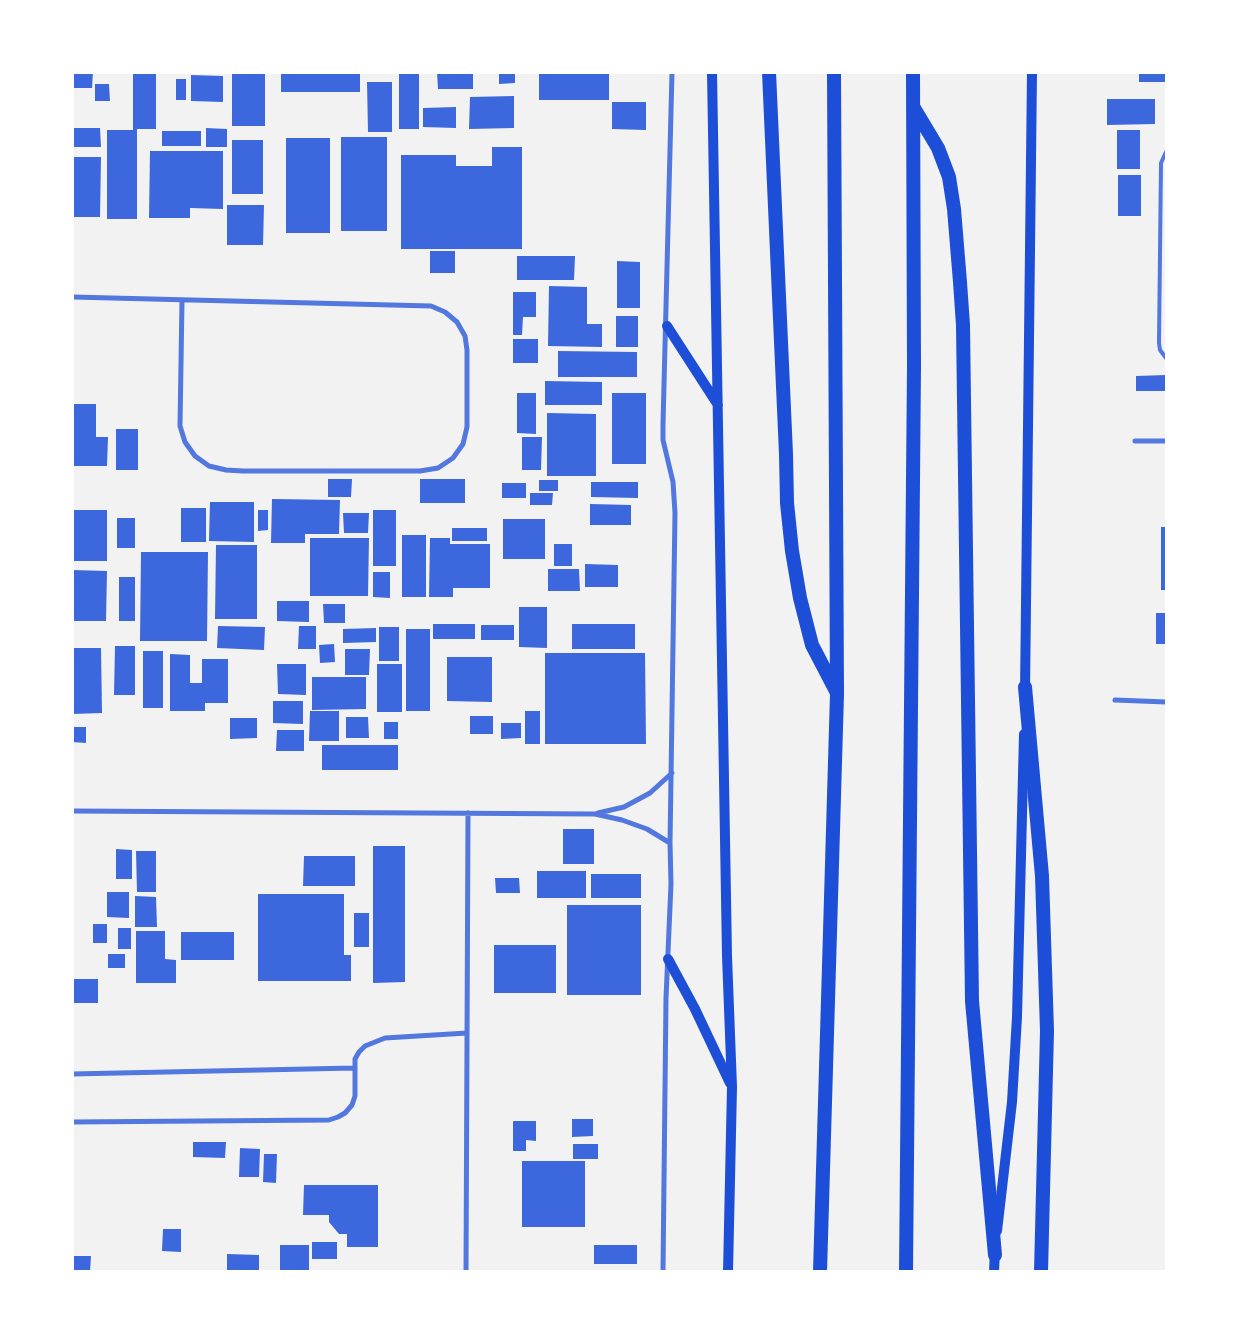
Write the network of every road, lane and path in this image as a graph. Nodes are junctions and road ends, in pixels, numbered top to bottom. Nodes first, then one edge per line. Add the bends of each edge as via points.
1 (672, 72) edge
2 (712, 72) edge
3 (769, 72) edge
4 (834, 72) edge
5 (913, 72) edge
6 (1032, 72) edge
7 (914, 108) junction
8 (1166, 152) edge
9 (72, 297) edge
10 (182, 300) junction
11 (667, 326) junction
12 (1166, 358) edge
13 (718, 406) junction
14 (1135, 441) dead end
15 (1166, 441) edge
16 (1025, 686) junction
17 (837, 694) junction
18 (1114, 700) dead end
19 (1166, 702) edge
20 (672, 773) junction
21 (72, 811) edge
22 (468, 813) junction
23 (595, 814) junction
24 (670, 843) junction
25 (668, 959) junction
26 (467, 1033) junction
27 (354, 1068) junction
28 (72, 1074) edge
29 (732, 1087) junction
30 (72, 1122) edge
31 (994, 1254) junction
32 (466, 1272) edge
33 (663, 1272) edge
34 (728, 1272) edge
35 (820, 1272) edge
36 (906, 1272) edge
37 (994, 1272) edge
38 (1041, 1272) edge

1 - 11 street
2 - 13 main road
3 - 17 highway via 787,503 792,550 812,644
4 - 17 highway
5 - 7 highway
6 - 16 main road
7 - 31 highway via 938,148 949,177 962,308 972,1001
7 - 36 highway
8 - 12 lane via 1162,162 1159,343
9 - 10 street
10 - 10 street via 416,305 431,306 445,312 457,322 467,350 467,427 463,444 453,458 438,468 420,471 243,471 209,466 195,456 185,442 180,426
11 - 13 main road
11 - 20 street via 664,440 673,482 675,513
13 - 29 main road
14 - 15 street
16 - 31 main road via 1016,1036 1012,1102
16 - 38 highway via 1042,876 1046,1021
17 - 35 highway
18 - 19 street
20 - 23 street via 650,793 624,807
20 - 24 street
21 - 22 street
22 - 23 street
22 - 26 street
23 - 24 street via 647,829
24 - 25 street
25 - 29 main road
25 - 33 street
26 - 27 street via 375,1040 359,1052
26 - 32 street
27 - 28 street
27 - 30 street via 355,1096 352,1105 345,1113 329,1120
29 - 34 main road
31 - 37 main road

